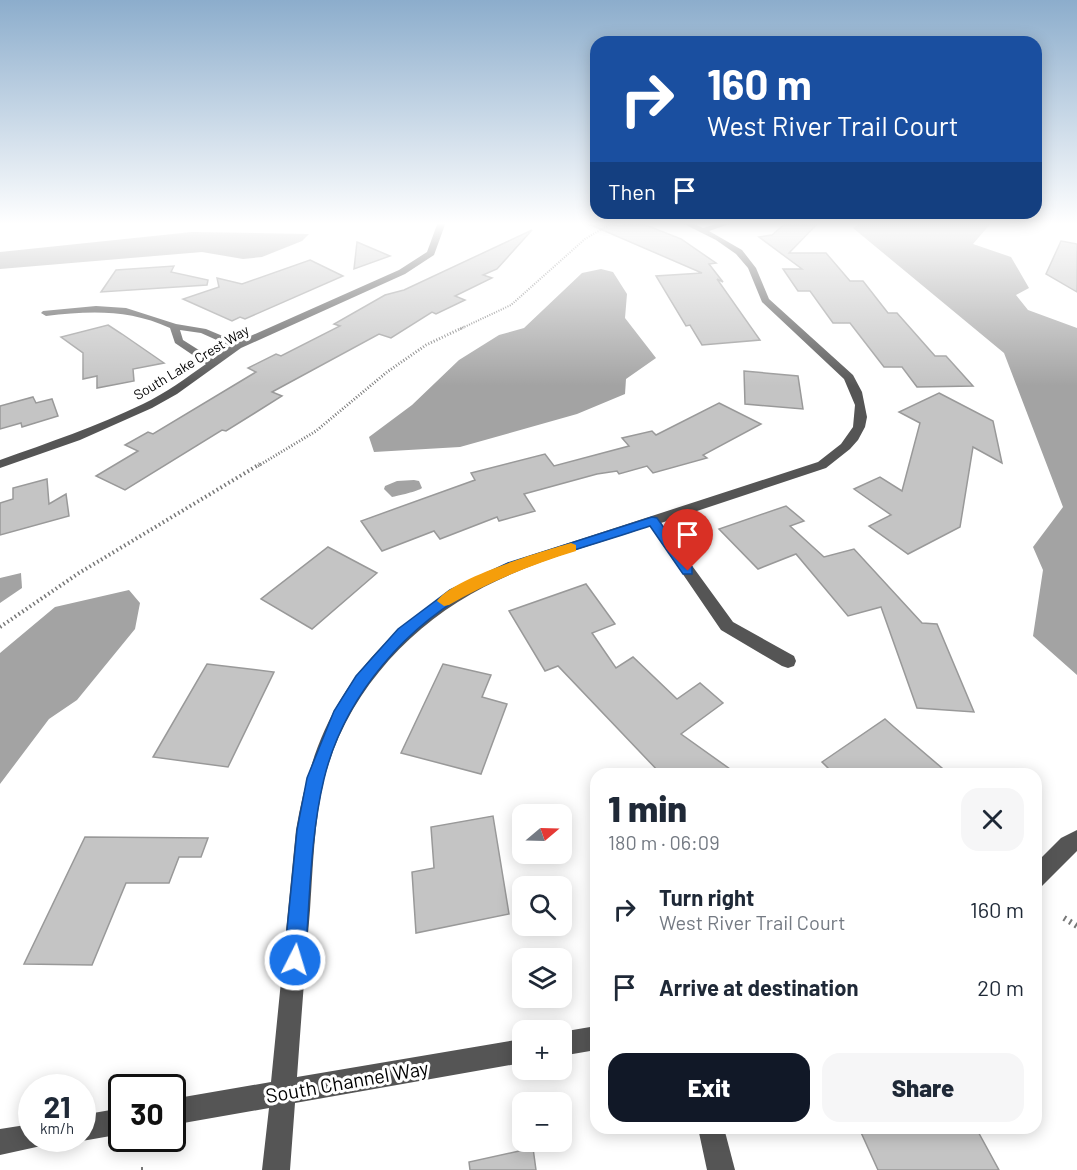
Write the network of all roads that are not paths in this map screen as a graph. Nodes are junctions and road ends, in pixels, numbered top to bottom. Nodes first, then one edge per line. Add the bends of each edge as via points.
1 (392, 277) edge
2 (755, 277) edge
3 (46, 313) dead end
4 (174, 326) junction
5 (237, 346) junction
6 (212, 363) junction
7 (0, 464) edge
8 (652, 521) junction
9 (788, 661) dead end
10 (1077, 840) edge
11 (1042, 872) edge
12 (590, 1039) edge
13 (572, 1042) edge
14 (512, 1053) edge
15 (283, 1093) junction
16 (186, 1110) edge
17 (713, 1134) edge
18 (18, 1139) edge
19 (0, 1142) edge
20 (276, 1170) edge
21 (722, 1170) edge

1 - 5 street, South Lake Crest Way
2 - 8 street via 765,300 849,377 863,408 861,426 852,442 822,465
3 - 4 street via 123,309 147,313
4 - 5 street via 203,331
4 - 6 street via 179,341
5 - 6 street, South Lake Crest Way
6 - 7 street, South Lake Crest Way via 173,392 137,411
8 - 9 street via 727,626
8 - 15 street via 512,567 455,594 403,633 362,681 338,720 316,778 306,830
10 - 11 street
12 - 13 street
14 - 15 street, South Channel Way
15 - 16 street, South Channel Way
15 - 20 street
17 - 21 street
18 - 19 street

